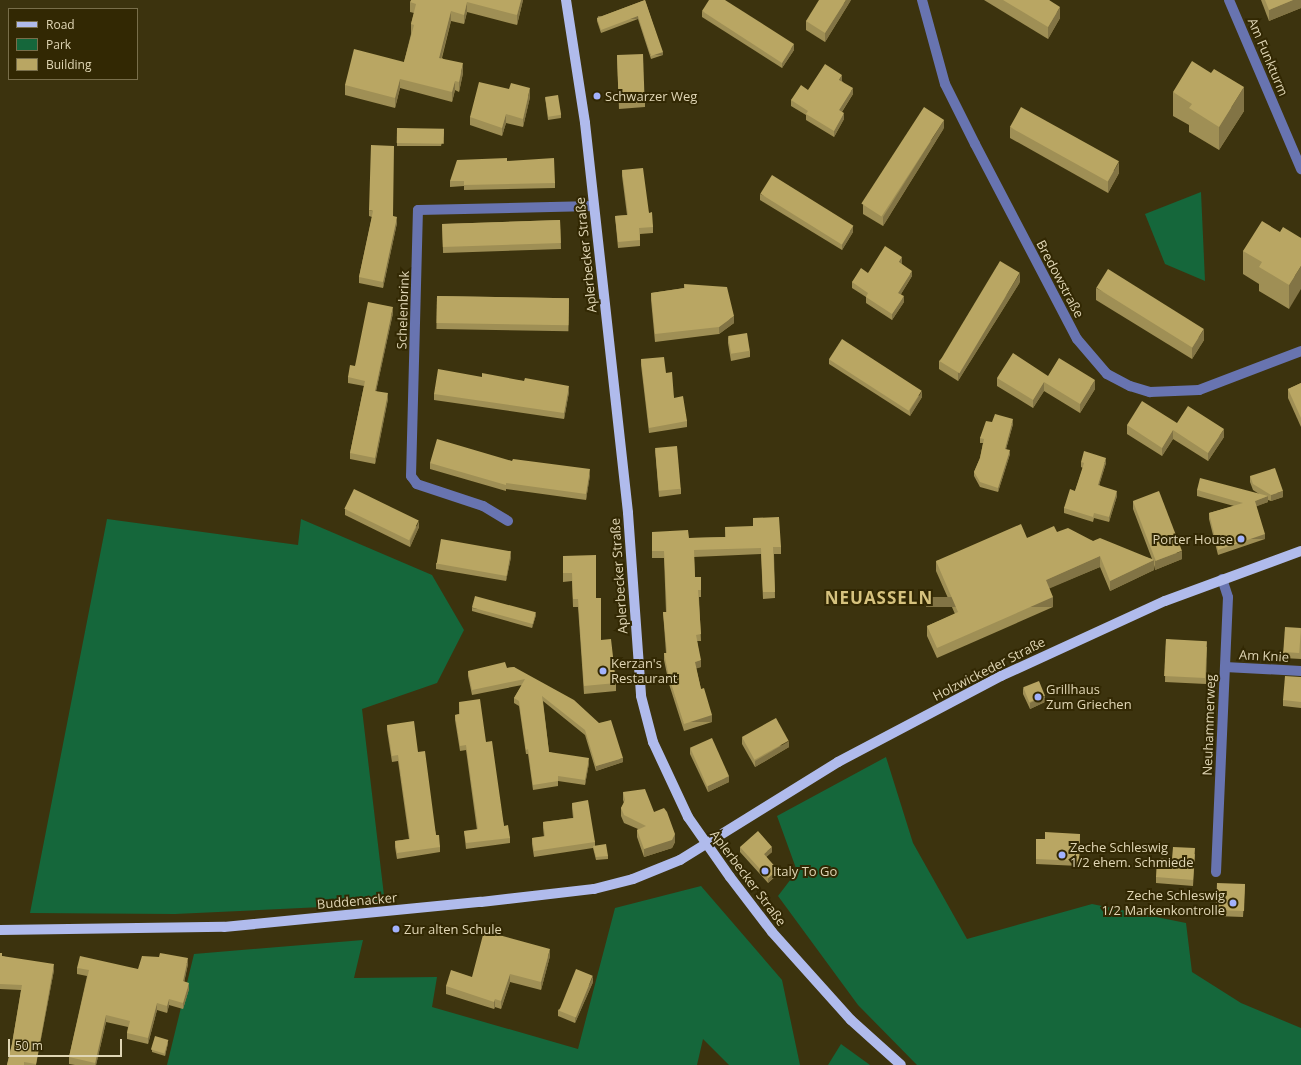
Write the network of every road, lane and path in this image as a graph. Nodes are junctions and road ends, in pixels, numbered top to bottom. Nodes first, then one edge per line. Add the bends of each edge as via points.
1 (566, 0) edge
2 (922, 0) edge
3 (1229, 0) edge
4 (1301, 169) edge
5 (594, 206) junction
6 (1301, 351) edge
7 (508, 522) dead end
8 (1301, 550) edge
9 (1222, 579) junction
10 (1225, 667) junction
11 (1301, 671) edge
12 (706, 845) junction
13 (1216, 872) dead end
14 (0, 930) edge
15 (901, 1065) edge

1 - 5 main road, Aplerbecker Straße via 572,22
2 - 6 street, Bredowstraße via 945,84 974,144 1076,339 1107,374 1130,386 1150,392 1199,390
3 - 4 street, Am Funkturm
5 - 7 street, Schelenbrink via 418,210 411,476 417,484 483,506
5 - 12 main road, Aplerbecker Straße via 628,513 641,696 653,742 670,781
8 - 9 main road, Holzwickeder Straße
9 - 10 street, Neuhammerweg via 1228,597
9 - 12 main road, Holzwickeder Straße via 1088,634 1001,676 838,762
10 - 11 street, Am Knie
10 - 13 street, Neuhammerweg
12 - 14 main road, Buddenacker via 659,869 594,889 224,926
12 - 15 main road, Aplerbecker Straße via 772,932 846,1015

